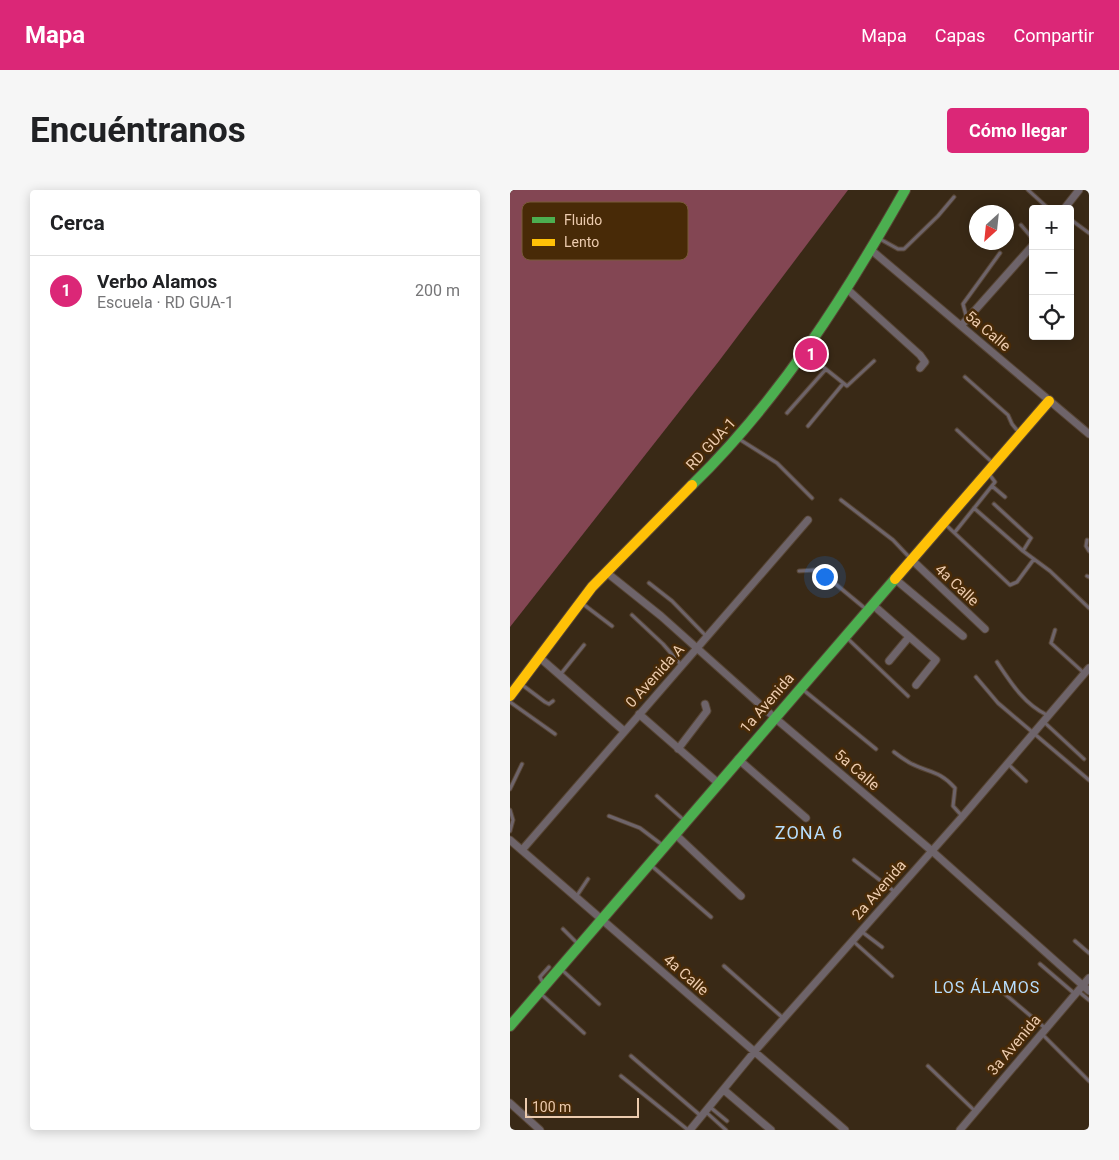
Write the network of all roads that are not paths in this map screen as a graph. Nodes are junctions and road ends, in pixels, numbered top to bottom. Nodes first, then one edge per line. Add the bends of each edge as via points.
1 (904, 190) edge
2 (1028, 190) edge
3 (1079, 190) edge
4 (954, 196) dead end
5 (1045, 205) edge
6 (1067, 205) edge
7 (1074, 222) edge
8 (1021, 225) dead end
9 (1089, 233) edge
10 (1029, 234) edge
11 (877, 238) junction
12 (870, 249) junction
13 (1029, 250) edge
14 (1000, 253) dead end
15 (846, 288) junction
16 (968, 320) junction
17 (961, 326) junction
18 (804, 352) junction
19 (874, 361) dead end
20 (920, 368) dead end
21 (826, 369) junction
22 (965, 377) dead end
23 (842, 385) junction
24 (1049, 401) junction
25 (787, 413) dead end
26 (808, 426) dead end
27 (957, 430) dead end
28 (1089, 434) edge
29 (1022, 435) junction
30 (738, 438) junction
31 (991, 469) junction
32 (992, 486) junction
33 (812, 498) dead end
34 (1005, 498) dead end
35 (841, 500) dead end
36 (994, 504) dead end
37 (974, 508) junction
38 (808, 520) dead end
39 (944, 522) junction
40 (955, 532) junction
41 (1087, 540) dead end
42 (1023, 551) junction
43 (1089, 551) edge
44 (1034, 559) junction
45 (912, 560) junction
46 (799, 571) dead end
47 (606, 572) junction
48 (895, 579) junction
49 (649, 583) dead end
50 (580, 601) junction
51 (870, 608) junction
52 (1089, 608) edge
53 (632, 615) dead end
54 (612, 626) dead end
55 (984, 629) dead end
56 (1054, 630) dead end
57 (963, 636) dead end
58 (845, 637) junction
59 (708, 638) junction
60 (909, 638) junction
61 (584, 646) dead end
62 (698, 649) junction
63 (539, 657) junction
64 (889, 661) dead end
65 (997, 662) dead end
66 (682, 666) junction
67 (1087, 671) edge
68 (560, 676) junction
69 (976, 677) dead end
70 (520, 683) junction
71 (916, 685) dead end
72 (800, 688) junction
73 (510, 696) edge
74 (908, 696) dead end
75 (553, 701) dead end
76 (510, 702) edge
77 (705, 704) dead end
78 (639, 714) junction
79 (775, 718) junction
80 (1045, 719) junction
81 (624, 731) junction
82 (1033, 732) junction
83 (555, 734) dead end
84 (678, 748) junction
85 (876, 749) dead end
86 (894, 752) dead end
87 (738, 759) junction
88 (1084, 759) dead end
89 (1008, 763) junction
90 (522, 764) dead end
91 (1026, 780) dead end
92 (1089, 780) edge
93 (718, 783) junction
94 (510, 789) edge
95 (657, 796) dead end
96 (510, 810) edge
97 (609, 816) dead end
98 (962, 817) junction
99 (806, 818) dead end
100 (686, 822) junction
101 (510, 831) edge
102 (675, 834) junction
103 (510, 840) edge
104 (666, 847) junction
105 (522, 850) junction
106 (932, 851) junction
107 (854, 860) dead end
108 (650, 864) junction
109 (588, 879) dead end
110 (895, 892) junction
111 (741, 896) dead end
112 (575, 898) junction
113 (711, 917) dead end
114 (602, 921) junction
115 (563, 929) dead end
116 (861, 931) junction
117 (852, 941) junction
118 (1075, 941) dead end
119 (580, 946) junction
120 (882, 948) dead end
121 (1089, 953) edge
122 (1040, 964) dead end
123 (724, 966) dead end
124 (549, 967) dead end
125 (560, 969) junction
126 (892, 976) dead end
127 (1089, 978) edge
128 (998, 988) dead end
129 (543, 989) junction
130 (1079, 990) junction
131 (1089, 991) edge
132 (1089, 1000) edge
133 (598, 1004) dead end
134 (784, 1018) junction
135 (510, 1026) edge
136 (1044, 1031) junction
137 (584, 1033) dead end
138 (755, 1052) junction
139 (631, 1056) dead end
140 (928, 1066) dead end
141 (621, 1076) dead end
142 (1089, 1081) edge
143 (724, 1090) junction
144 (510, 1103) edge
145 (705, 1112) junction
146 (976, 1112) junction
147 (727, 1121) dead end
148 (540, 1130) edge
149 (689, 1130) edge
150 (726, 1130) edge
151 (771, 1130) edge
152 (845, 1130) edge
153 (960, 1130) edge

1 - 11 street, RD GUA-1
2 - 5 lane
3 - 6 street
4 - 11 lane via 904,249
7 - 9 lane
8 - 10 lane
11 - 12 street, RD GUA-1
12 - 15 street, RD GUA-1
12 - 17 street, 5a Calle
13 - 16 street
14 - 16 lane via 963,304
15 - 18 street, RD GUA-1
15 - 20 street via 920,355 925,362
16 - 17 street
17 - 24 street, 5a Calle
18 - 21 lane
18 - 30 street, RD GUA-1
19 - 23 lane via 850,386
21 - 23 lane
21 - 25 lane
22 - 29 lane via 1008,415
23 - 26 lane
24 - 28 street, 5a Calle
24 - 29 street, 1a Avenida
27 - 31 lane
29 - 31 street, 1a Avenida
30 - 33 lane via 777,463
30 - 47 street, RD GUA-1
31 - 32 lane via 995,480
31 - 39 street, 1a Avenida
32 - 34 lane
32 - 37 lane
35 - 45 lane via 893,540
36 - 42 lane via 1031,538
37 - 40 lane
37 - 42 lane
38 - 59 street, 0 Avenida A
39 - 40 lane
39 - 45 street, 1a Avenida
40 - 44 lane via 1010,585 1017,582
41 - 43 lane
42 - 44 lane
44 - 52 lane
45 - 48 street, 1a Avenida
45 - 55 street, 4a Calle
46 - 51 lane via 821,572
47 - 50 street, RD GUA-1
47 - 62 street, 5a Calle
48 - 51 street, 1a Avenida
48 - 57 street
49 - 59 lane via 672,601
50 - 54 lane
50 - 63 street, RD GUA-1
51 - 58 street, 1a Avenida
51 - 60 street
53 - 66 lane
56 - 67 lane via 1051,643
58 - 72 street, 1a Avenida
58 - 74 lane
59 - 62 street, 0 Avenida A
60 - 64 street
60 - 71 street via 936,662
61 - 68 lane
62 - 66 street, 0 Avenida A
62 - 79 street, 5a Calle
63 - 68 street
63 - 70 street, RD GUA-1
65 - 80 lane via 1013,687
66 - 78 street, 0 Avenida A
67 - 80 street, 2a Avenida
68 - 81 street
69 - 82 lane via 998,703
70 - 73 street, RD GUA-1
70 - 75 lane via 545,702
72 - 79 street, 1a Avenida
72 - 85 lane
76 - 83 lane
77 - 84 street via 707,711
78 - 81 street, 0 Avenida A
78 - 84 street
79 - 87 street, 1a Avenida
79 - 106 street, 5a Calle
80 - 82 street, 2a Avenida
80 - 88 lane
81 - 105 street, 0 Avenida A
82 - 89 street, 2a Avenida
82 - 92 lane
84 - 93 street
86 - 98 lane via 911,764 940,774 948,781 955,788 953,806
87 - 93 street, 1a Avenida
87 - 99 street
89 - 91 lane
89 - 98 street, 2a Avenida
90 - 94 lane
93 - 100 street, 1a Avenida
95 - 100 lane
96 - 101 lane via 513,820
97 - 104 lane via 640,828
98 - 106 street, 2a Avenida
100 - 102 street, 1a Avenida
102 - 104 street, 1a Avenida
102 - 111 street
103 - 105 street, 4a Calle
104 - 108 street, 1a Avenida
105 - 112 street, 4a Calle
106 - 110 street, 2a Avenida
106 - 130 street, 5a Calle
107 - 110 lane
108 - 113 lane
108 - 114 street, 1a Avenida
109 - 112 lane
110 - 116 street, 2a Avenida
112 - 114 street, 4a Calle
114 - 119 street, 1a Avenida
114 - 138 street, 4a Calle
115 - 119 lane
116 - 117 street, 2a Avenida
116 - 120 lane
117 - 126 lane
117 - 134 street, 2a Avenida
118 - 121 lane
119 - 125 street, 1a Avenida
122 - 130 lane
123 - 134 lane
124 - 129 lane via 540,980
125 - 129 street, 1a Avenida
125 - 133 lane
127 - 130 street, 3a Avenida
128 - 136 lane
129 - 135 street, 1a Avenida
129 - 137 lane
130 - 131 street, 5a Calle
130 - 132 lane
130 - 136 street, 3a Avenida
134 - 138 street, 2a Avenida
136 - 142 lane
136 - 146 street, 3a Avenida
138 - 143 street, 2a Avenida
138 - 152 street, 4a Calle
139 - 145 lane
140 - 146 lane
141 - 149 lane
143 - 145 street, 2a Avenida
143 - 151 street
144 - 148 street
145 - 147 lane
145 - 149 street, 2a Avenida
145 - 150 lane
146 - 153 street, 3a Avenida

